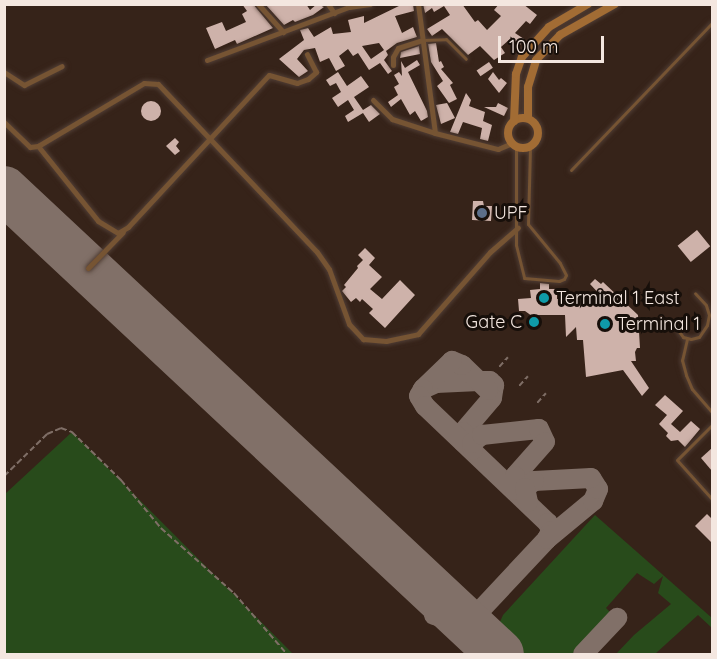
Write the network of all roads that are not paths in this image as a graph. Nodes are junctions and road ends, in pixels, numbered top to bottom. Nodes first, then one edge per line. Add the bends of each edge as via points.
1 (258, 4) edge
2 (328, 4) edge
3 (370, 4) edge
4 (418, 4) edge
5 (588, 4) edge
6 (615, 4) edge
7 (334, 13) junction
8 (712, 23) edge
9 (283, 32) junction
10 (423, 40) junction
11 (306, 54) dead end
12 (465, 59) dead end
13 (207, 60) dead end
14 (393, 65) dead end
15 (62, 66) dead end
16 (4, 72) edge
17 (373, 100) dead end
18 (528, 118) junction
19 (514, 121) junction
20 (4, 122) edge
21 (435, 133) junction
22 (211, 140) junction
23 (514, 145) junction
24 (38, 146) junction
25 (530, 147) junction
26 (571, 170) dead end
27 (128, 227) junction
28 (518, 228) junction
29 (88, 268) dead end
30 (695, 293) dead end
31 (678, 330) dead end
32 (687, 339) junction
33 (712, 412) edge
34 (712, 425) edge
35 (712, 499) edge

1 - 9 street
2 - 7 street
3 - 7 street
4 - 10 street
5 - 19 street via 549,27 522,57 516,74
6 - 18 street via 561,35 536,60 528,87
7 - 9 street
8 - 26 lane
9 - 13 street
10 - 12 lane via 446,39
10 - 14 street via 398,48
10 - 21 street
11 - 22 street via 316,72 297,83 269,75
15 - 16 street via 24,85
17 - 21 street via 392,119
18 - 19 street
18 - 25 street via 539,133
19 - 23 street via 508,134
20 - 24 street via 30,147
21 - 23 street via 498,149
22 - 24 street via 158,84 150,82
22 - 27 street
22 - 28 street via 317,252 329,269 349,324 363,339 386,341 418,334 490,252
23 - 25 street
23 - 28 lane
24 - 27 street via 98,221 118,233
25 - 28 lane via 528,224 560,263 564,279 524,278 516,245
27 - 29 street
30 - 32 lane via 709,315 703,333
31 - 32 lane
32 - 33 lane via 682,360 686,375 692,389
34 - 35 lane via 677,460

